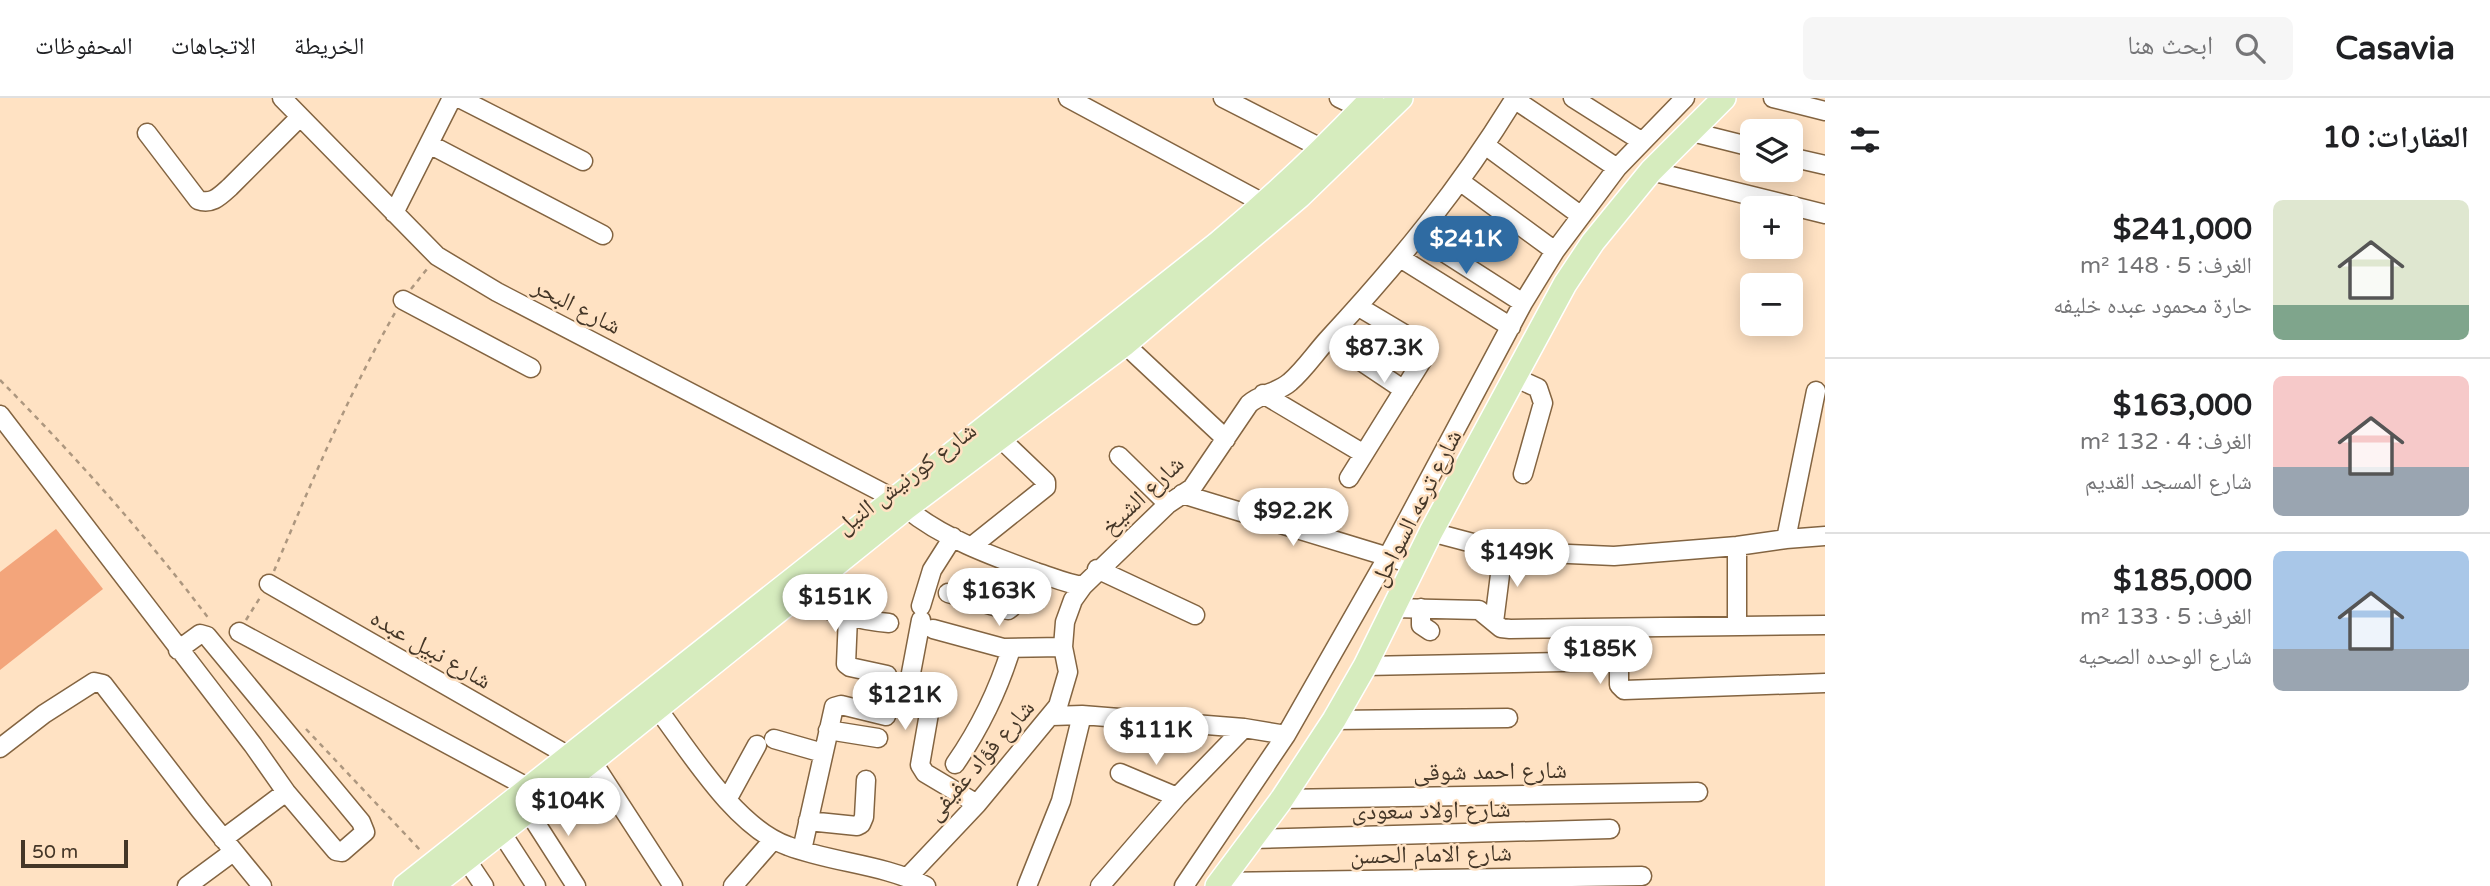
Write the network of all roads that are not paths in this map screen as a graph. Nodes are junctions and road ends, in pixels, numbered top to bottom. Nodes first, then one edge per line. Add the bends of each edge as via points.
1 (282, 98) edge
2 (452, 98) edge
3 (459, 98) edge
4 (1068, 98) edge
5 (1223, 98) edge
6 (1339, 98) edge
7 (1401, 98) edge
8 (1514, 98) edge
9 (1573, 98) edge
10 (1683, 98) edge
11 (1724, 98) edge
12 (1773, 98) edge
13 (1367, 104) edge
14 (1825, 111) edge
15 (300, 117) junction
16 (1688, 131) junction
17 (147, 133) dead end
18 (1641, 141) junction
19 (429, 144) junction
20 (1740, 144) edge
21 (1485, 145) junction
22 (1323, 149) junction
23 (1803, 160) edge
24 (583, 162) dead end
25 (1825, 165) edge
26 (1617, 168) junction
27 (1650, 171) junction
28 (1461, 182) junction
29 (1265, 204) junction
30 (394, 213) junction
31 (1825, 214) edge
32 (1580, 215) junction
33 (603, 235) dead end
34 (1420, 237) junction
35 (1555, 251) junction
36 (1402, 259) junction
37 (403, 299) road end
38 (1523, 303) junction
39 (1360, 307) junction
40 (1511, 327) junction
41 (1117, 337) junction
42 (1328, 339) junction
43 (531, 368) dead end
44 (1514, 377) junction
45 (1404, 390) junction
46 (1816, 391) dead end
47 (1263, 394) junction
48 (0, 415) edge
49 (1001, 439) junction
50 (1226, 439) junction
51 (1364, 454) junction
52 (1119, 456) dead end
53 (1523, 474) dead end
54 (1349, 478) dead end
55 (1175, 499) junction
56 (899, 503) junction
57 (1431, 532) junction
58 (1825, 536) edge
59 (953, 537) junction
60 (1786, 539) junction
61 (972, 546) junction
62 (1737, 547) junction
63 (1503, 551) junction
64 (1388, 556) junction
65 (1415, 565) junction
66 (1024, 568) junction
67 (1097, 569) junction
68 (269, 584) road end
69 (1083, 586) junction
70 (947, 593) dead end
71 (797, 596) junction
72 (1394, 608) junction
73 (1421, 608) junction
74 (1195, 615) dead end
75 (848, 617) junction
76 (925, 618) junction
77 (1494, 622) junction
78 (889, 623) dead end
79 (1737, 625) junction
80 (1825, 625) edge
81 (1430, 631) dead end
82 (239, 632) road end
83 (1063, 647) junction
84 (1011, 649) junction
85 (178, 650) junction
86 (709, 656) junction
87 (1365, 666) junction
88 (887, 675) dead end
89 (1825, 683) edge
90 (657, 708) junction
91 (1082, 715) junction
92 (886, 716) dead end
93 (1052, 716) junction
94 (1508, 718) dead end
95 (1334, 720) junction
96 (1244, 727) junction
97 (828, 730) junction
98 (1286, 735) junction
99 (878, 738) dead end
100 (0, 748) edge
101 (823, 753) junction
102 (569, 756) junction
103 (592, 761) junction
104 (955, 764) dead end
105 (1120, 773) dead end
106 (866, 780) dead end
107 (286, 792) junction
108 (1698, 792) dead end
109 (1177, 797) junction
110 (1282, 799) junction
111 (528, 800) junction
112 (727, 800) junction
113 (976, 804) junction
114 (808, 821) junction
115 (1610, 830) dead end
116 (501, 832) junction
117 (1252, 838) junction
118 (773, 840) junction
119 (228, 845) junction
120 (802, 850) junction
121 (466, 859) junction
122 (1643, 876) dead end
123 (908, 877) junction
124 (1218, 884) edge
125 (736, 885) edge
126 (187, 886) edge
127 (261, 886) edge
128 (405, 886) edge
129 (432, 886) edge
130 (484, 886) edge
131 (537, 886) edge
132 (576, 886) edge
133 (673, 886) edge
134 (926, 886) edge
135 (1027, 886) edge
136 (1100, 886) edge
137 (1184, 886) edge

1 - 15 street, شارع البحر
2 - 19 street
3 - 24 street
4 - 29 street
5 - 22 street
6 - 13 street
7 - 41 main road, شارع كورنيش النيل via 1292,204
8 - 21 street, شارع الشيخ
8 - 26 street
9 - 18 street
10 - 18 street, شارع ترعه السواحل
11 - 16 main road, شارع ترعه السواحل
12 - 14 street
13 - 22 main road, شارع كورنيش النيل
15 - 17 street via 219,197 204,202
15 - 30 street, شارع البحر
16 - 20 street
16 - 27 main road, شارع ترعه السواحل
18 - 26 street, شارع ترعه السواحل
19 - 30 street
19 - 33 street
21 - 28 street, شارع الشيخ
21 - 32 street
22 - 29 main road, شارع كورنيش النيل
23 - 25 street
26 - 32 street, شارع ترعه السواحل
27 - 31 street
27 - 44 main road, شارع ترعه السواحل via 1572,274
28 - 34 street, شارع الشيخ
28 - 35 street
29 - 41 main road, شارع كورنيش النيل
30 - 56 street, شارع البحر via 437,256 497,292
32 - 35 street, شارع ترعه السواحل
34 - 36 street, شارع الشيخ
34 - 38 street
35 - 38 street, شارع ترعه السواحل
36 - 39 street, شارع الشيخ
36 - 40 street
37 - 43 street
38 - 40 street, شارع ترعه السواحل
39 - 42 street, شارع الشيخ
39 - 45 street via 1428,349
40 - 64 street, شارع ترعه السواحل
41 - 49 main road, شارع كورنيش النيل
41 - 50 street
41 - 56 main road, شارع كورنيش النيل
42 - 45 street
42 - 47 street, شارع الشيخ via 1289,383
44 - 53 street via 1538,388 1543,403
44 - 57 main road, شارع ترعه السواحل
45 - 51 street
46 - 60 street
47 - 50 street, شارع الشيخ via 1249,404
47 - 51 street
48 - 85 street
49 - 56 main road, شارع كورنيش النيل
49 - 61 street via 1046,487
50 - 55 street, شارع الشيخ via 1200,479
51 - 54 street
52 - 55 street
55 - 64 street
55 - 67 street, شارع الشيخ
56 - 59 street
56 - 71 main road, شارع كورنيش النيل
56 - 86 main road, شارع كورنيش النيل
57 - 63 street
57 - 65 main road, شارع ترعه السواحل
58 - 60 street
59 - 61 street
59 - 76 street via 932,570
60 - 62 street
61 - 66 street
62 - 63 street via 1614,556
62 - 79 street
63 - 77 street
64 - 65 street
64 - 98 street, شارع ترعه السواحل
65 - 72 main road, شارع ترعه السواحل
66 - 69 street
66 - 70 street via 1013,607 1008,610
67 - 69 street, شارع الشيخ
67 - 74 street
68 - 102 street, شارع نبيل عبده
69 - 83 street, شارع فؤاد عفيفى via 1069,611
71 - 75 street
71 - 86 main road, شارع كورنيش النيل
72 - 73 street
72 - 87 main road, شارع ترعه السواحل
73 - 77 street via 1479,610
73 - 81 street via 1421,625
75 - 78 street
75 - 88 street via 846,664
76 - 84 street
76 - 113 street via 911,673 916,689 931,702 920,765 925,773
77 - 79 street via 1510,629
79 - 80 street
82 - 111 street
83 - 84 street
83 - 93 street, شارع فؤاد عفيفى via 1068,671
84 - 104 street via 982,721
85 - 107 street
85 - 107 street via 200,634 207,636 365,832 342,852 337,851
86 - 90 main road, شارع كورنيش النيل
86 - 102 main road, شارع كورنيش النيل
87 - 89 street via 1614,662 1624,690
87 - 95 main road, شارع ترعه السواحل
90 - 103 main road, شارع كورنيش النيل
90 - 112 street
91 - 93 street
91 - 96 street
91 - 135 street via 1061,801
92 - 97 street via 837,705
93 - 113 street, شارع فؤاد عفيفى
94 - 95 street
95 - 110 main road, شارع ترعه السواحل
96 - 98 street
96 - 109 street
97 - 99 street
97 - 101 street
98 - 137 street, شارع ترعه السواحل
100 - 119 street via 99,681
101 - 112 street via 765,742
101 - 114 street
102 - 111 main road, شارع كورنيش النيل
103 - 111 main road, شارع كورنيش النيل
103 - 133 street
105 - 109 street
106 - 114 street via 861,824
107 - 119 street
108 - 110 street, شارع احمد شوقى
109 - 136 street
110 - 117 main road, شارع ترعه السواحل
111 - 116 main road, شارع كورنيش النيل
111 - 128 main road, شارع كورنيش النيل
111 - 132 street
112 - 118 street via 749,824
113 - 123 street, شارع فؤاد عفيفى
114 - 120 street
115 - 117 street, شارع اولاد سعودى
116 - 121 main road, شارع كورنيش النيل
116 - 131 street
117 - 124 main road, شارع ترعه السواحل
118 - 120 street
118 - 125 street
119 - 126 street
119 - 127 street
120 - 123 street
121 - 129 main road, شارع كورنيش النيل
121 - 130 street
122 - 124 street, شارع الامام الحسن
123 - 134 street

